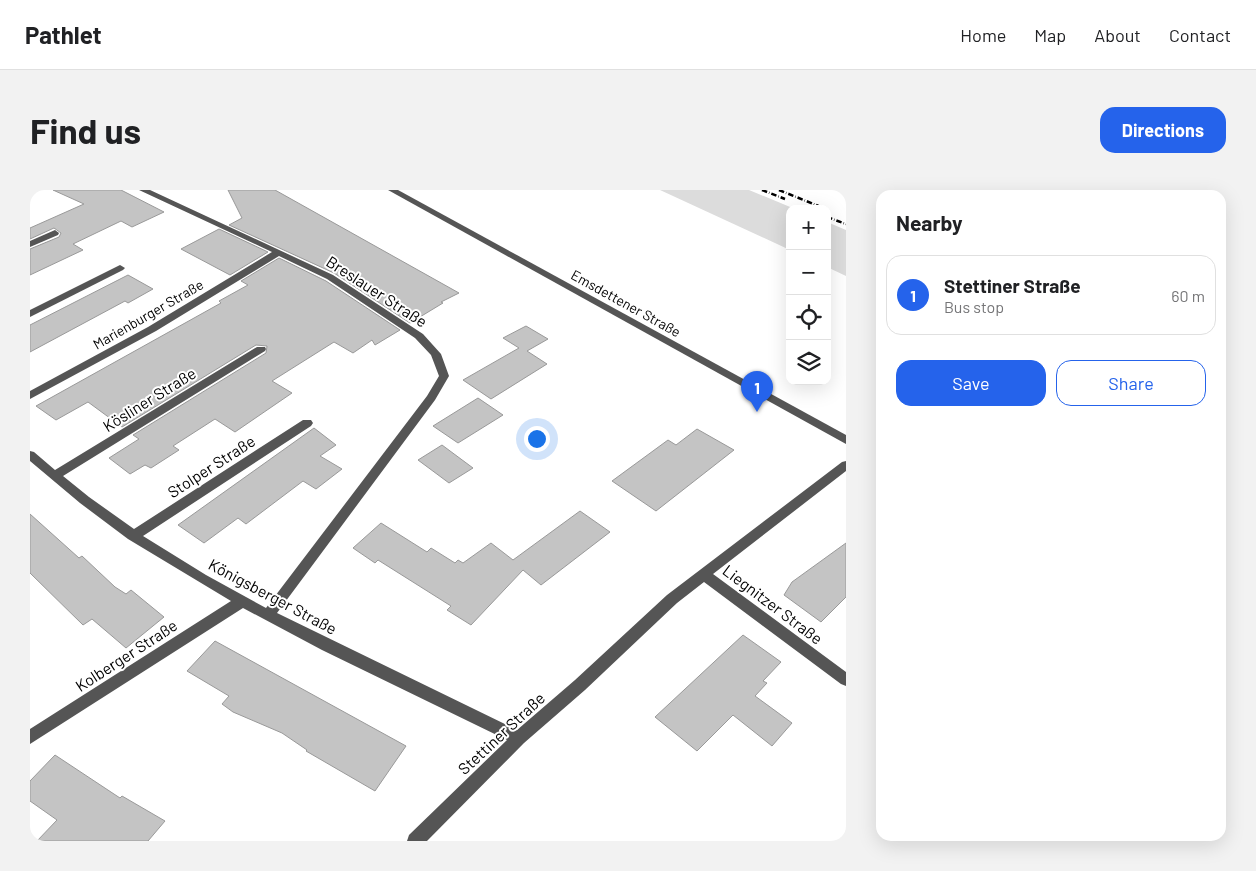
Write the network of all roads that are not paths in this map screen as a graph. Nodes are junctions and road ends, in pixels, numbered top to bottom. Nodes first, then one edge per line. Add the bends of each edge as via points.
1 (143, 190) edge
2 (392, 190) edge
3 (55, 233) dead end
4 (30, 244) edge
5 (279, 252) junction
6 (120, 268) dead end
7 (30, 314) edge
8 (261, 349) dead end
9 (30, 396) edge
10 (307, 423) dead end
11 (846, 440) edge
12 (30, 455) edge
13 (846, 465) edge
14 (54, 476) junction
15 (133, 536) junction
16 (704, 574) junction
17 (241, 602) junction
18 (268, 615) junction
19 (846, 680) edge
20 (30, 737) edge
21 (518, 738) junction
22 (415, 841) edge

1 - 5 street, Breslauer Straße
2 - 11 street, Emsdettener Straße
3 - 4 street
5 - 9 street, Marienburger Straße via 152,329
5 - 18 street, Breslauer Straße via 330,277 419,336 436,354 444,376
6 - 7 street
8 - 14 street, Kösliner Straße
10 - 15 street, Stolper Straße
12 - 14 street, Königsberger Straße
13 - 16 street, Stettiner Straße
14 - 15 street, Königsberger Straße
15 - 17 street, Königsberger Straße
16 - 19 street, Liegnitzer Straße
16 - 21 street, Stettiner Straße
17 - 18 street, Königsberger Straße
17 - 20 street, Kolberger Straße
18 - 21 street, Königsberger Straße
21 - 22 street, Stettiner Straße

